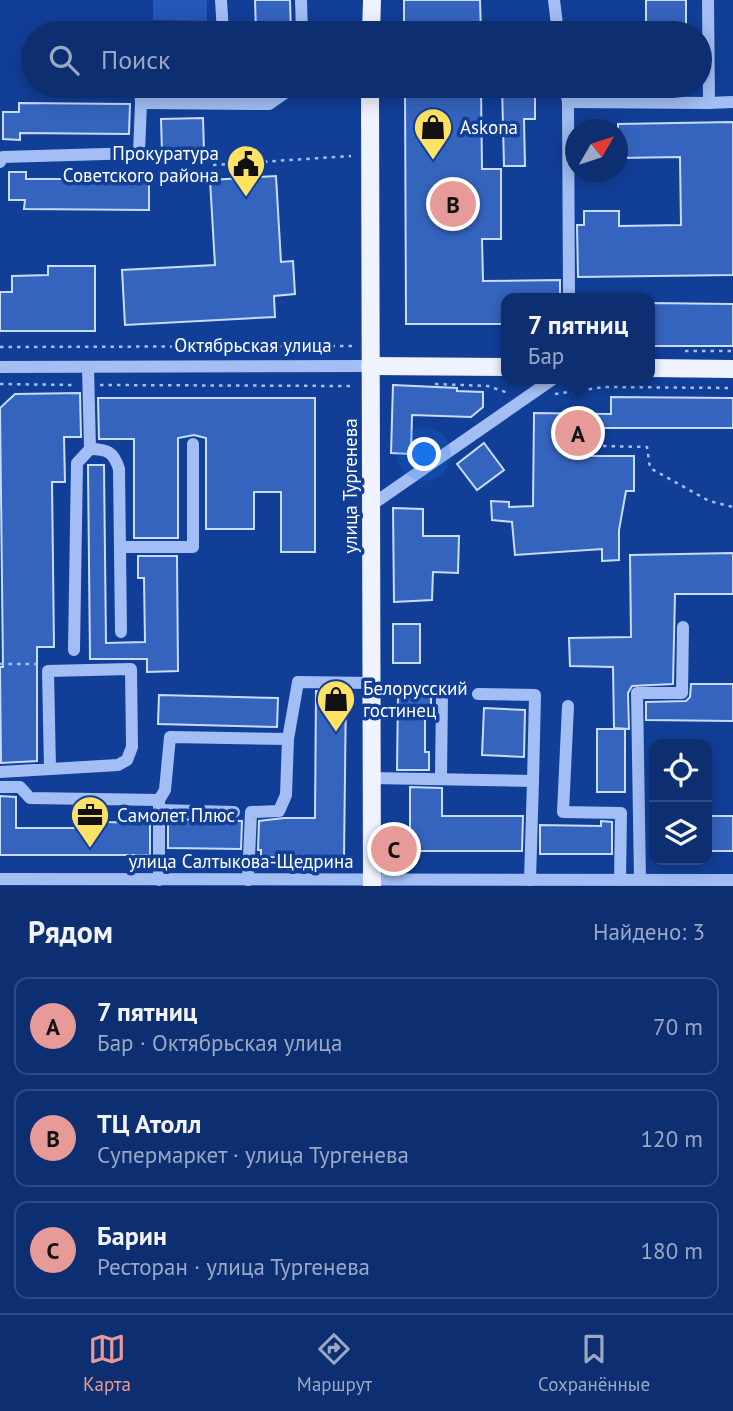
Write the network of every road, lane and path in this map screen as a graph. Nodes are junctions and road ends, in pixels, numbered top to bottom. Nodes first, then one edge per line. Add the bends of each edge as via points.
1 (221, 0) edge
2 (301, 0) edge
3 (372, 0) edge
4 (554, 0) edge
5 (708, 0) edge
6 (222, 21) edge
7 (302, 21) edge
8 (371, 21) edge
9 (557, 21) edge
10 (708, 21) edge
11 (141, 98) edge
12 (278, 98) edge
13 (370, 98) edge
14 (567, 98) edge
15 (709, 98) edge
16 (568, 102) junction
17 (733, 102) edge
18 (141, 103) junction
19 (709, 103) junction
20 (351, 156) dead end
21 (0, 162) edge
22 (213, 166) dead end
23 (569, 293) edge
24 (354, 346) dead end
25 (0, 347) edge
26 (677, 351) dead end
27 (733, 351) edge
28 (370, 366) junction
29 (88, 367) junction
30 (501, 367) edge
31 (0, 368) edge
32 (655, 368) edge
33 (733, 369) edge
34 (0, 384) edge
35 (546, 384) edge
36 (88, 385) junction
37 (352, 386) dead end
38 (193, 444) dead end
39 (603, 446) dead end
40 (90, 449) junction
41 (370, 506) junction
42 (733, 507) edge
43 (120, 547) junction
44 (683, 627) dead end
45 (121, 632) dead end
46 (74, 650) dead end
47 (0, 664) edge
48 (48, 671) junction
49 (371, 683) junction
50 (443, 694) dead end
51 (478, 694) dead end
52 (568, 706) dead end
53 (288, 739) junction
54 (50, 769) junction
55 (0, 772) edge
56 (371, 778) junction
57 (440, 778) junction
58 (533, 781) junction
59 (0, 787) edge
60 (159, 805) junction
61 (234, 812) dead end
62 (0, 879) edge
63 (159, 880) junction
64 (248, 880) junction
65 (620, 880) junction
66 (640, 880) junction
67 (733, 880) edge
68 (523, 882) edge
69 (231, 883) edge
70 (372, 883) edge

1 - 6 street
2 - 7 street
3 - 8 main road
4 - 9 street
5 - 10 street
11 - 18 street
12 - 18 street via 269,104
13 - 28 main road, улица Тургенева
14 - 16 street
15 - 19 street
16 - 19 street
16 - 23 street
17 - 19 street
18 - 21 street via 139,153 3,157
20 - 22 path
24 - 25 path
26 - 27 path
28 - 29 street, Октябрьская улица
28 - 30 main road, Октябрьская улица
28 - 41 main road, улица Тургенева
29 - 31 street, Октябрьская улица
29 - 36 street
32 - 33 main road
34 - 36 path
35 - 41 street
36 - 37 path
36 - 40 street
38 - 43 street via 193,547
39 - 42 path via 647,447 650,468 709,502
40 - 43 street via 105,449 115,457 119,469
40 - 46 street via 77,463
41 - 49 main road, улица Тургенева
43 - 45 street
44 - 66 street via 682,693 637,694
47 - 48 path via 39,664
48 - 54 street
48 - 54 street via 131,669 132,747 127,760 118,765
49 - 53 street via 298,682
49 - 56 main road, улица Тургенева
50 - 57 street
51 - 58 street via 535,695
52 - 65 street via 563,812 621,813
53 - 60 street via 170,737 166,790
53 - 64 street via 286,794 279,811 251,812
54 - 55 street
56 - 57 street
56 - 70 main road, улица Тургенева
57 - 58 street
58 - 68 street
59 - 60 street via 20,787 30,798
60 - 61 street
60 - 63 street
62 - 63 street, улица Салтыкова-Щедрина
63 - 69 street, улица Салтыкова-Щедрина
64 - 69 street, улица Салтыкова-Щедрина
64 - 70 street, улица Салтыкова-Щедрина
65 - 66 street, улица Салтыкова-Щедрина
65 - 68 street, улица Салтыкова-Щедрина
66 - 67 street, улица Салтыкова-Щедрина
68 - 70 street, улица Салтыкова-Щедрина

